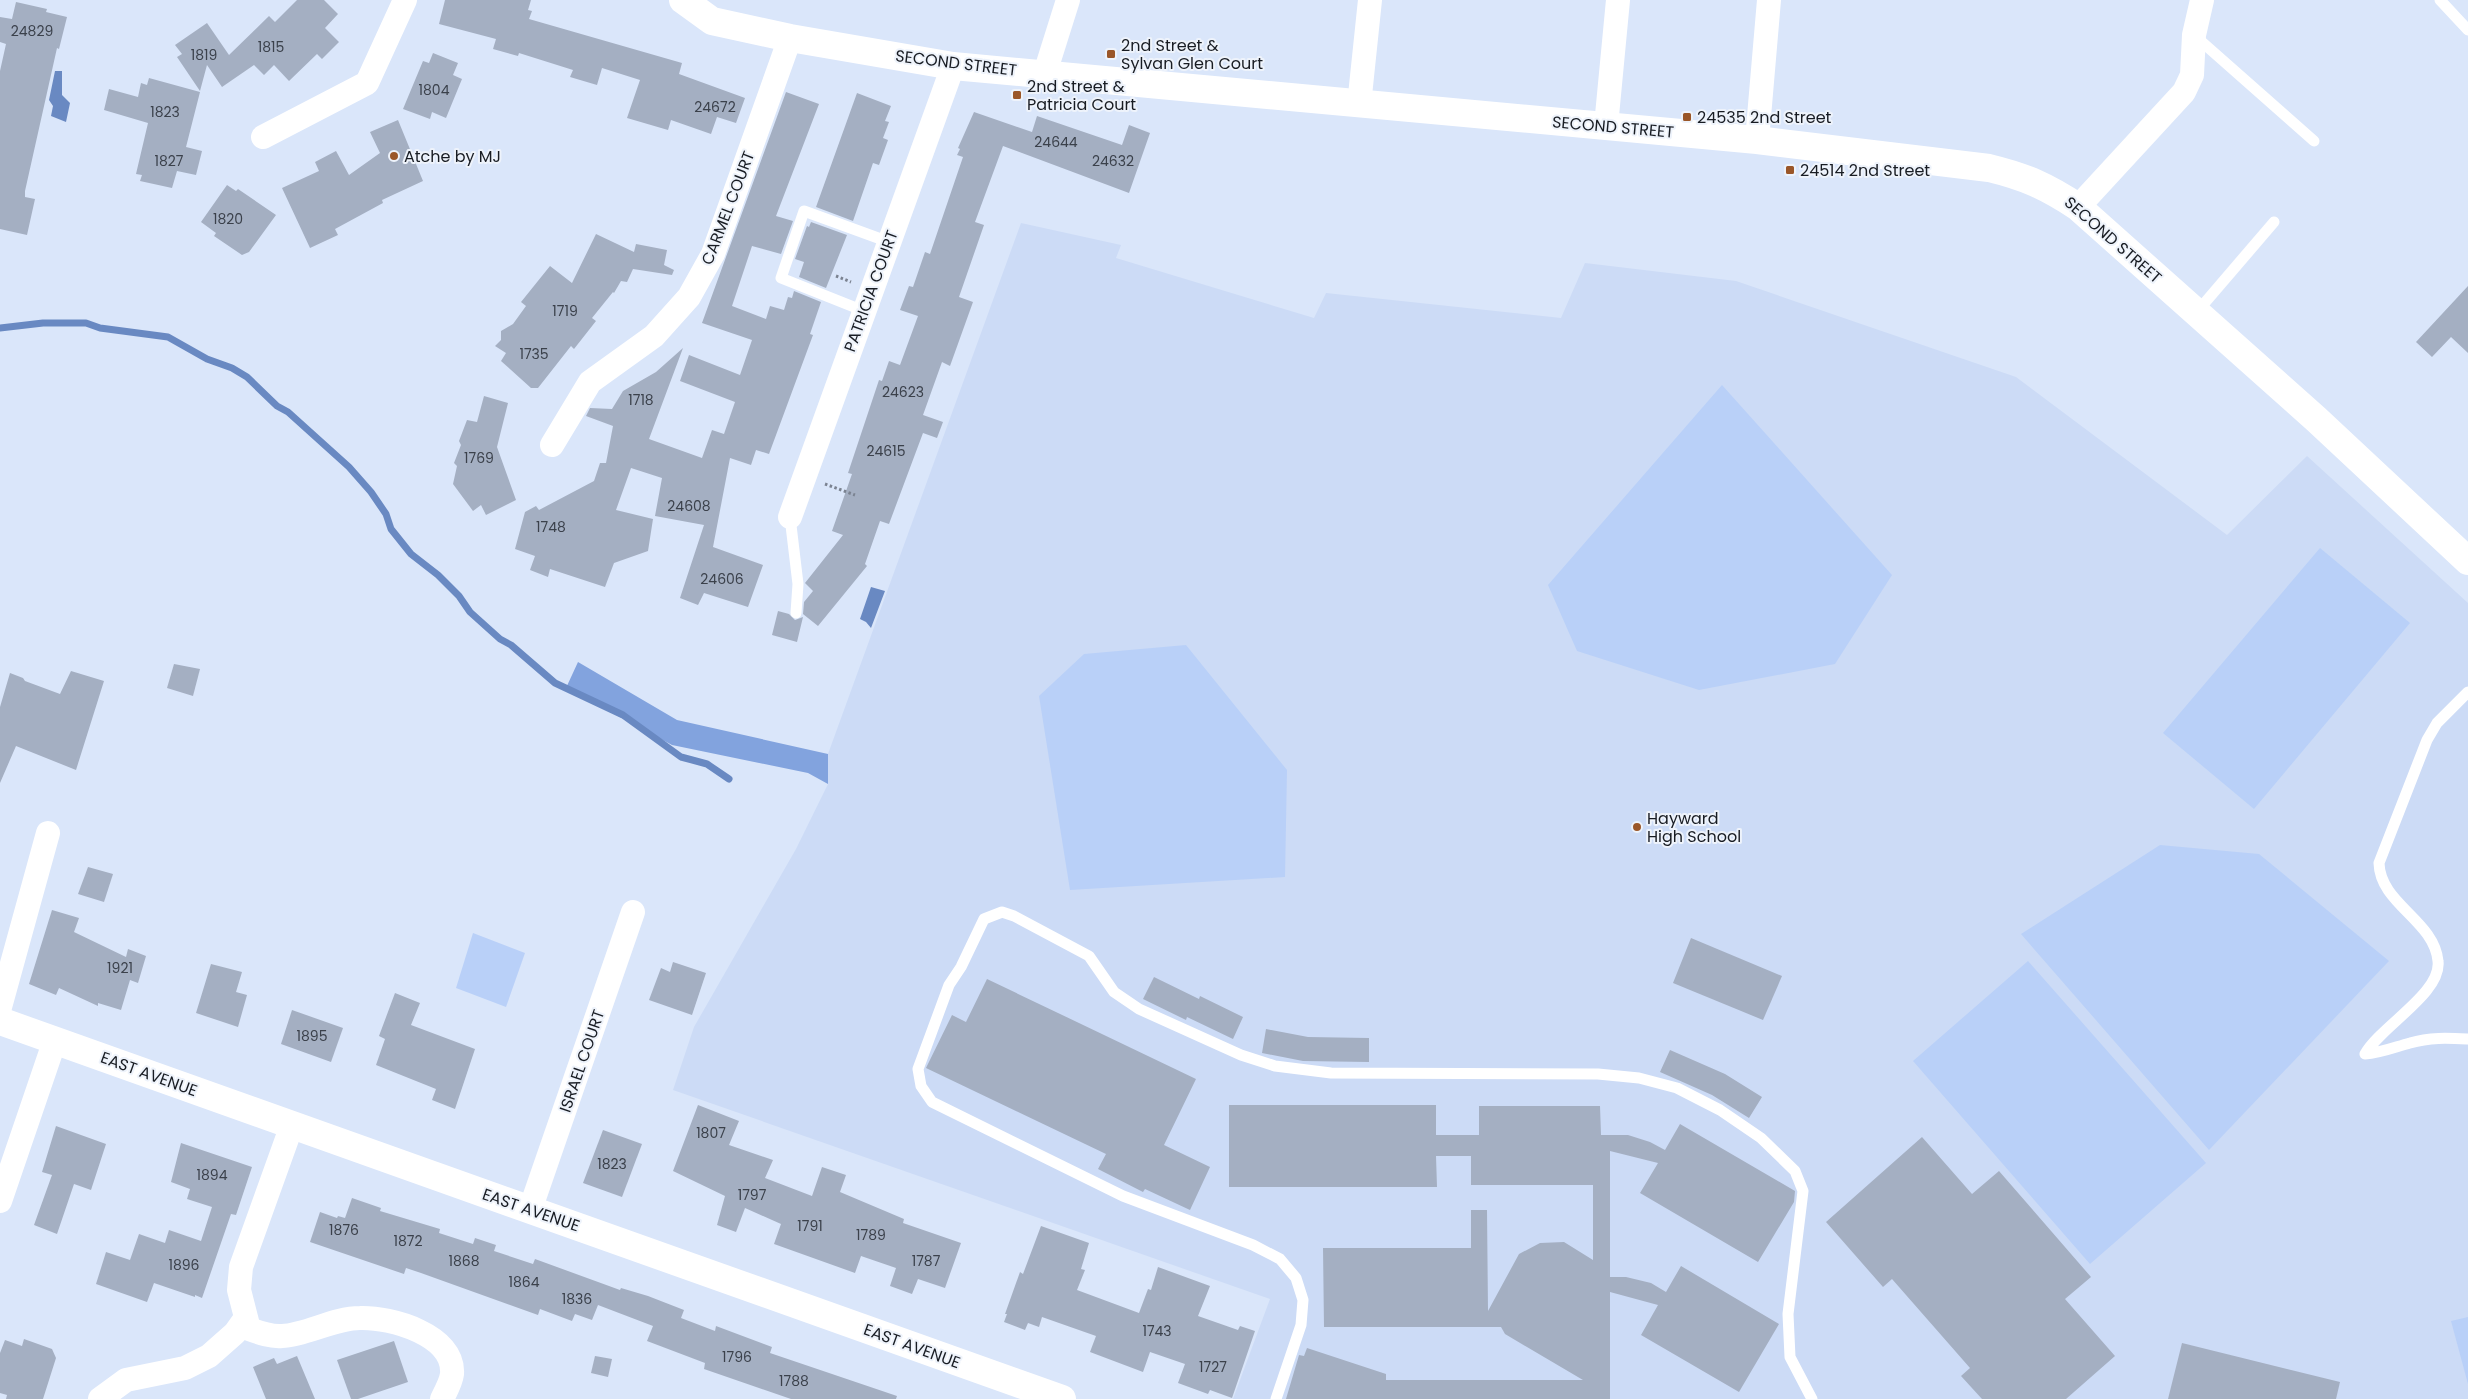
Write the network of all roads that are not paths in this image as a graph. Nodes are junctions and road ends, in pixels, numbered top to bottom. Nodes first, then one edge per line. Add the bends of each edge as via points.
1 (405, 0) edge
2 (683, 0) edge
3 (1068, 0) edge
4 (1370, 0) edge
5 (1618, 0) edge
6 (1769, 0) edge
7 (2202, 0) edge
8 (2440, 0) edge
9 (2468, 30) edge
10 (2194, 35) junction
11 (790, 38) junction
12 (952, 66) junction
13 (1046, 73) junction
14 (1359, 105) junction
15 (1606, 126) junction
16 (263, 137) dead end
17 (1757, 140) junction
18 (2314, 141) dead end
19 (2078, 207) junction
20 (2274, 222) dead end
21 (889, 242) junction
22 (864, 311) junction
23 (2196, 313) junction
24 (552, 445) dead end
25 (790, 517) joint
26 (2468, 561) edge
27 (796, 614) dead end
28 (2468, 692) edge
29 (48, 833) dead end
30 (633, 912) dead end
31 (0, 1007) edge
32 (0, 1021) edge
33 (2468, 1039) edge
34 (55, 1040) junction
35 (292, 1125) junction
36 (0, 1201) edge
37 (530, 1210) junction
38 (245, 1319) junction
39 (100, 1399) edge
40 (442, 1399) edge
41 (1062, 1399) edge
42 (1276, 1399) edge
43 (1812, 1399) edge

1 - 16 street via 367,83
2 - 11 street, SECOND STREET via 712,21
3 - 13 street
4 - 14 street
5 - 15 street
6 - 17 street
7 - 10 street
8 - 9 lane
10 - 18 lane
10 - 19 street via 2192,74 2184,92
11 - 12 street, SECOND STREET
11 - 24 street, CARMEL COURT via 713,254 689,298 654,336 590,382
12 - 13 street, SECOND STREET
12 - 21 street, PATRICIA COURT
13 - 14 street, SECOND STREET
14 - 15 street, SECOND STREET
15 - 17 street, SECOND STREET
17 - 19 street, SECOND STREET via 1989,168 2020,175 2047,186
19 - 23 street, SECOND STREET
20 - 23 lane
21 - 22 street, PATRICIA COURT
21 - 22 lane via 804,211 781,278
22 - 25 street, PATRICIA COURT
23 - 26 street, SECOND STREET via 2316,419
25 - 27 lane via 798,584
28 - 33 lane via 2437,724 2427,740 2379,863 2380,876 2389,891 2416,920 2434,946 2439,963 2437,973 2429,989 2375,1038 2365,1054 2435,1038
29 - 31 street
30 - 37 street, ISRAEL COURT
32 - 34 street, EAST AVENUE
34 - 35 street, EAST AVENUE
34 - 36 street
35 - 37 street, EAST AVENUE
35 - 38 street via 242,1267 239,1290
37 - 41 street, EAST AVENUE
38 - 39 street via 235,1333 209,1356 185,1368 126,1380
38 - 40 street via 249,1329 277,1336 360,1318 408,1326 429,1336 448,1353 452,1374
42 - 43 lane via 1301,1325 1303,1300 1296,1278 1280,1260 1253,1245 1123,1196 932,1102 921,1086 918,1069 949,985 962,967 984,919 1002,912 1014,916 1089,956 1114,992 1139,1009 1242,1055 1275,1066 1331,1073 1598,1074 1638,1078 1677,1088 1720,1110 1762,1138 1795,1171 1802,1191 1788,1314 1790,1357

